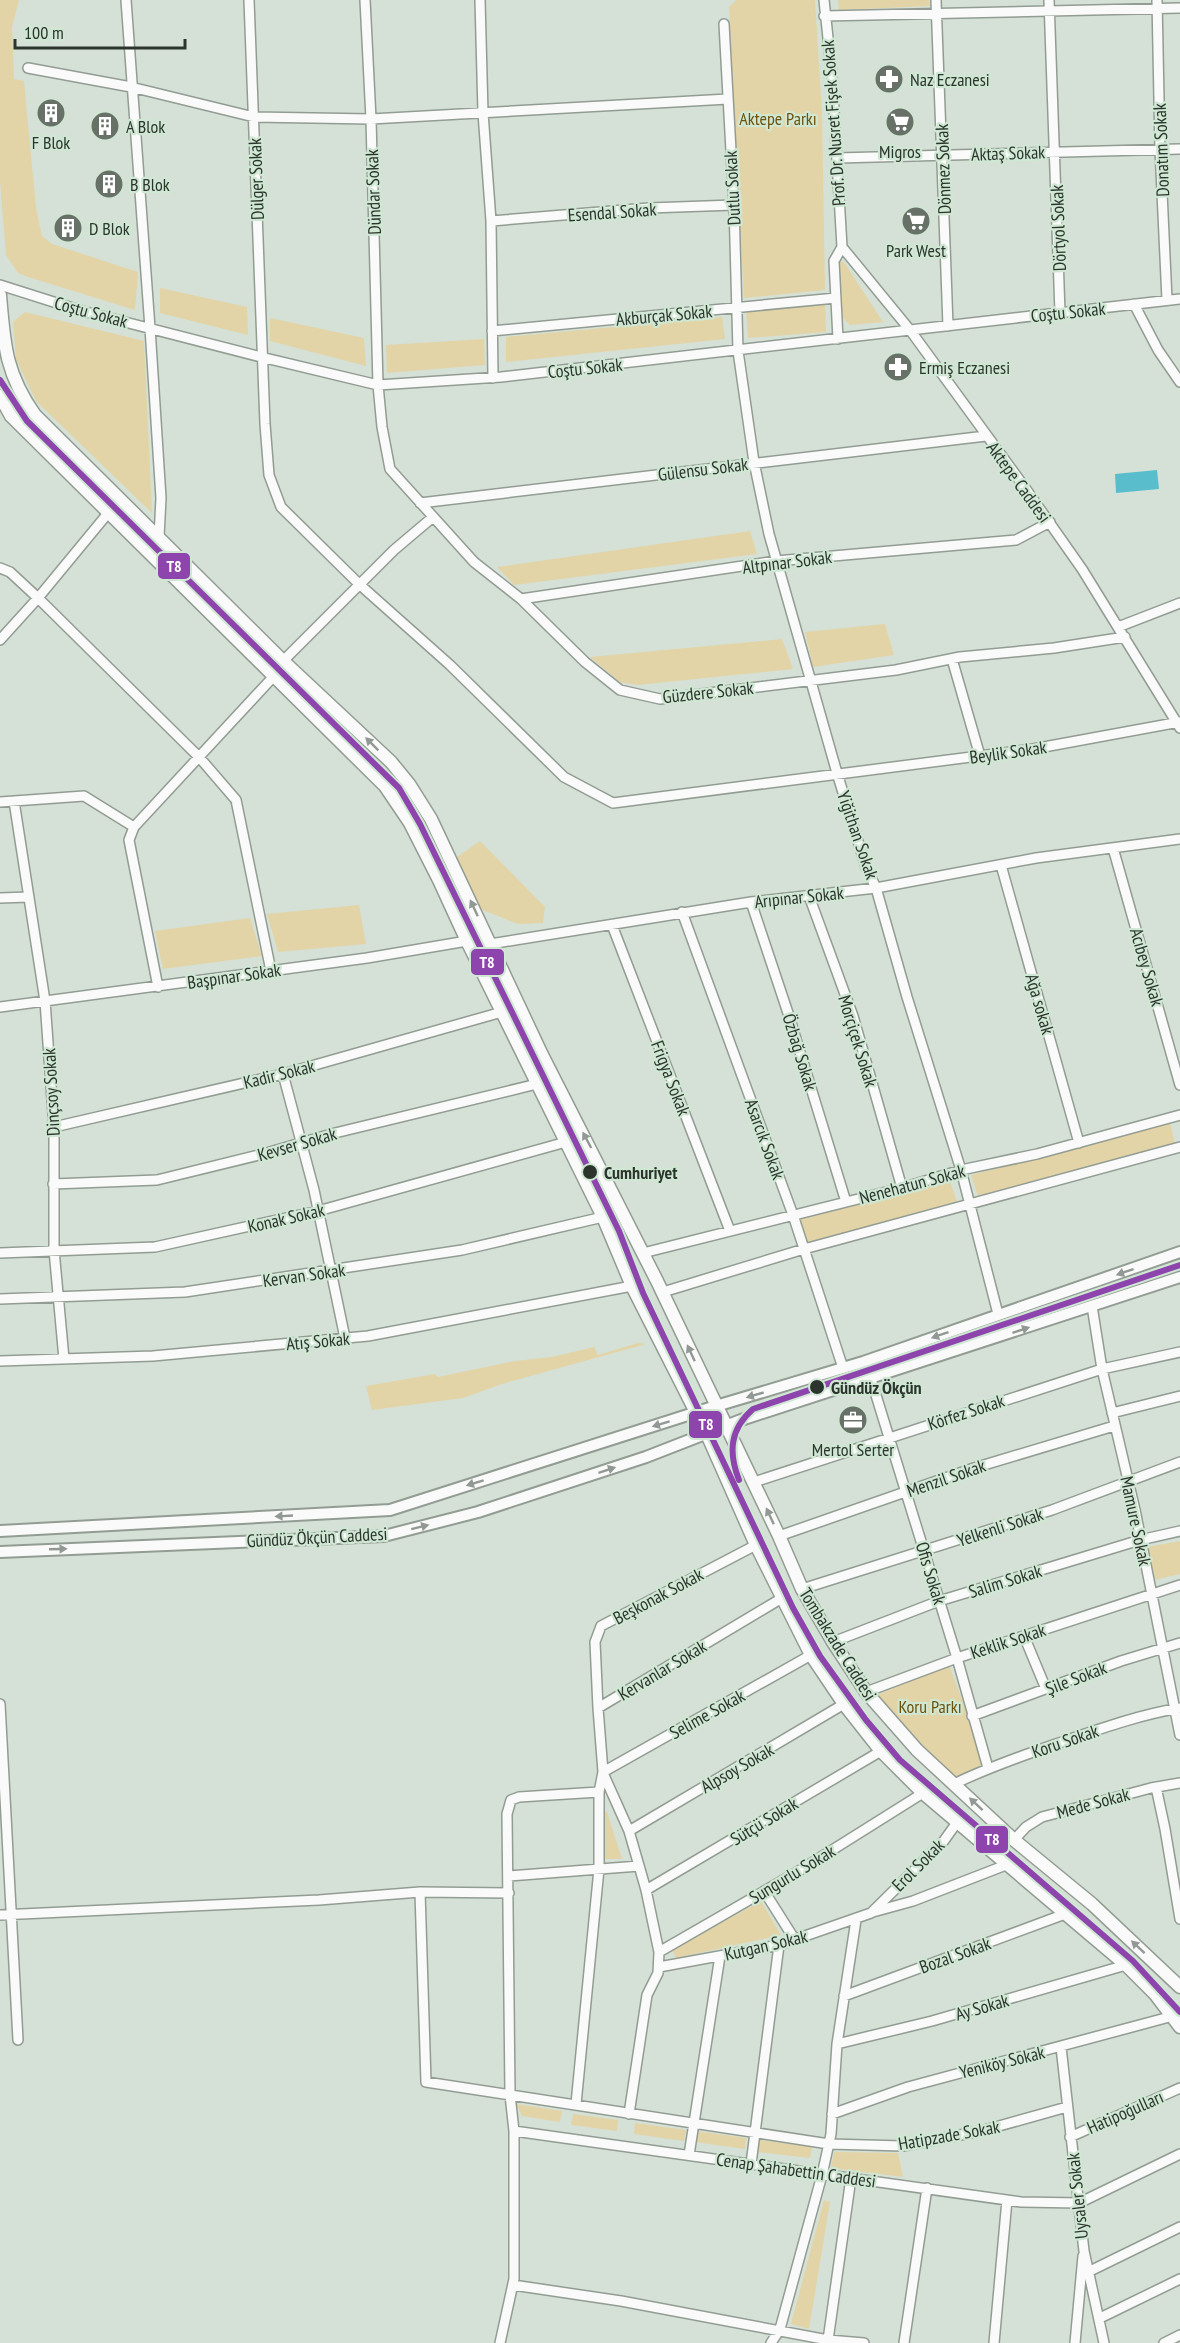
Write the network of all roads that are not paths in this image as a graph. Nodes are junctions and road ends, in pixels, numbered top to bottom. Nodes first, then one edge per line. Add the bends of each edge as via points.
1 (126, 0) edge
2 (249, 0) edge
3 (365, 0) edge
4 (480, 0) edge
5 (824, 0) edge
6 (936, 0) edge
7 (1157, 4) edge
8 (1048, 5) edge
9 (1180, 8) edge
10 (936, 12) junction
11 (824, 16) junction
12 (724, 24) dead end
13 (28, 68) dead end
14 (131, 87) junction
15 (728, 99) junction
16 (483, 113) junction
17 (254, 117) junction
18 (371, 119) junction
19 (1160, 149) junction
20 (1180, 149) edge
21 (1056, 151) junction
22 (943, 154) junction
23 (837, 158) junction
24 (734, 205) junction
25 (491, 221) junction
26 (842, 247) junction
27 (0, 285) edge
28 (0, 295) edge
29 (836, 298) junction
30 (1180, 299) edge
31 (1167, 300) junction
32 (1134, 304) junction
33 (736, 308) junction
34 (1060, 313) junction
35 (948, 326) junction
36 (150, 328) junction
37 (910, 330) junction
38 (492, 331) junction
39 (838, 339) junction
40 (738, 351) junction
41 (261, 357) junction
42 (493, 378) junction
43 (1180, 382) edge
44 (378, 385) junction
45 (0, 396) edge
46 (986, 436) junction
47 (754, 462) junction
48 (420, 503) junction
49 (109, 512) junction
50 (433, 517) junction
51 (1050, 522) junction
52 (159, 537) junction
53 (776, 561) junction
54 (0, 568) edge
55 (359, 584) junction
56 (38, 598) junction
57 (521, 599) junction
58 (1180, 603) edge
59 (1119, 627) junction
60 (1125, 637) junction
61 (0, 640) edge
62 (952, 659) junction
63 (284, 661) junction
64 (274, 676) junction
65 (810, 680) junction
66 (1179, 724) edge
67 (980, 756) junction
68 (199, 757) junction
69 (837, 773) junction
70 (14, 801) junction
71 (0, 802) edge
72 (134, 827) junction
73 (1180, 839) edge
74 (1113, 848) junction
75 (1000, 865) junction
76 (876, 888) junction
77 (809, 896) junction
78 (29, 897) junction
79 (0, 898) edge
80 (750, 902) junction
81 (682, 912) junction
82 (612, 925) junction
83 (467, 941) junction
84 (490, 944) junction
85 (271, 971) junction
86 (158, 987) junction
87 (45, 1001) junction
88 (0, 1007) edge
89 (502, 1012) junction
90 (283, 1074) junction
91 (537, 1084) junction
92 (1180, 1085) edge
93 (1180, 1115) edge
94 (54, 1127) junction
95 (566, 1142) junction
96 (302, 1143) junction
97 (1079, 1143) junction
98 (1180, 1147) edge
99 (961, 1170) junction
100 (53, 1184) junction
101 (902, 1188) junction
102 (846, 1202) junction
103 (970, 1204) junction
104 (318, 1211) junction
105 (793, 1215) junction
106 (603, 1217) junction
107 (730, 1231) junction
108 (804, 1249) junction
109 (54, 1250) junction
110 (1180, 1252) edge
111 (0, 1253) edge
112 (644, 1253) junction
113 (331, 1271) junction
114 (1180, 1277) edge
115 (632, 1286) junction
116 (663, 1292) junction
117 (57, 1297) junction
118 (0, 1299) edge
119 (1092, 1306) junction
120 (998, 1314) junction
121 (345, 1338) junction
122 (1180, 1352) edge
123 (64, 1359) junction
124 (0, 1361) edge
125 (843, 1368) junction
126 (1102, 1369) junction
127 (871, 1379) junction
128 (1180, 1396) edge
129 (716, 1406) junction
130 (696, 1413) junction
131 (1112, 1413) junction
132 (725, 1425) junction
133 (1114, 1426) junction
134 (706, 1432) junction
135 (890, 1437) junction
136 (1180, 1462) edge
137 (1128, 1481) junction
138 (754, 1482) junction
139 (906, 1492) junction
140 (0, 1531) edge
141 (1180, 1531) edge
142 (779, 1536) junction
143 (1140, 1540) junction
144 (756, 1545) junction
145 (925, 1551) junction
146 (0, 1552) edge
147 (1180, 1586) edge
148 (802, 1589) junction
149 (1151, 1594) junction
150 (782, 1598) junction
151 (939, 1601) junction
152 (1024, 1636) junction
153 (833, 1642) junction
154 (1180, 1643) edge
155 (1162, 1647) junction
156 (812, 1655) junction
157 (957, 1658) junction
158 (1046, 1689) junction
159 (866, 1692) junction
160 (0, 1704) edge
161 (844, 1704) junction
162 (598, 1708) junction
163 (1178, 1709) edge
164 (972, 1716) junction
165 (1180, 1735) edge
166 (881, 1751) junction
167 (988, 1768) junction
168 (603, 1772) junction
169 (1180, 1783) edge
170 (954, 1784) junction
171 (1156, 1787) junction
172 (599, 1792) junction
173 (923, 1793) junction
174 (958, 1821) junction
175 (628, 1831) junction
176 (1014, 1840) junction
177 (1006, 1865) junction
178 (639, 1866) junction
179 (599, 1869) junction
180 (509, 1876) junction
181 (1178, 1886) edge
182 (646, 1890) junction
183 (764, 1891) junction
184 (420, 1892) junction
185 (509, 1893) junction
186 (874, 1910) junction
187 (1065, 1914) junction
188 (5, 1915) edge
189 (1180, 1919) edge
190 (856, 1920) junction
191 (795, 1940) junction
192 (778, 1945) junction
193 (659, 1952) junction
194 (720, 1956) junction
195 (1126, 1965) junction
196 (659, 1966) junction
197 (1180, 1987) edge
198 (844, 1996) junction
199 (1173, 2016) junction
200 (1180, 2027) edge
201 (18, 2040) dead end
202 (837, 2044) junction
203 (1061, 2047) junction
204 (1180, 2088) edge
205 (510, 2095) junction
206 (576, 2104) junction
207 (1066, 2107) junction
208 (629, 2114) junction
209 (832, 2114) junction
210 (692, 2124) junction
211 (514, 2131) junction
212 (754, 2133) junction
213 (1070, 2137) junction
214 (829, 2144) junction
215 (1180, 2154) edge
216 (689, 2155) junction
217 (750, 2164) junction
218 (822, 2175) junction
219 (851, 2178) junction
220 (927, 2188) junction
221 (1007, 2200) junction
222 (1079, 2203) junction
223 (1180, 2227) edge
224 (1083, 2251) junction
225 (1090, 2271) junction
226 (1180, 2279) edge
227 (513, 2285) junction
228 (1100, 2318) junction
229 (780, 2329) junction
230 (1180, 2335) edge
231 (828, 2340) junction
232 (500, 2343) edge
233 (771, 2343) edge
234 (864, 2343) edge
235 (904, 2343) edge
236 (994, 2343) edge
237 (1075, 2343) edge
238 (1104, 2343) edge
239 (1164, 2343) edge

1 - 14 street
2 - 17 street, Dülger Sokak
3 - 18 street, Dündar Sokak
4 - 16 street
5 - 11 street, Prof. Dr. Nusret Fişek Sokak
6 - 10 street, Dönmez Sokak
7 - 8 street
7 - 9 street
7 - 19 street, Donatım Sokak
8 - 10 street
8 - 21 street, Dörtyol Sokak
10 - 11 street
10 - 22 street, Dönmez Sokak
11 - 23 street, Prof. Dr. Nusret Fişek Sokak
12 - 15 street, Dutlu Sokak
13 - 14 street
14 - 17 street
14 - 36 street
15 - 16 street
15 - 24 street, Dutlu Sokak
16 - 18 street
16 - 25 street
17 - 18 street
17 - 41 street, Dülger Sokak
18 - 44 street, Dündar Sokak
19 - 20 street, Aktaş Sokak
19 - 21 street, Aktaş Sokak
19 - 31 street, Donatım Sokak
21 - 22 street, Aktaş Sokak
21 - 34 street, Dörtyol Sokak
22 - 23 street, Aktaş Sokak
22 - 35 street, Dönmez Sokak
23 - 26 street, Prof. Dr. Nusret Fişek Sokak
24 - 25 street, Esendal Sokak
24 - 33 street, Dutlu Sokak
25 - 38 street
26 - 29 street, Prof. Dr. Nusret Fişek Sokak via 834,261
26 - 37 street, Aktepe Caddesi
27 - 36 street, Coştu Sokak
28 - 52 main road, Tombakzade Caddesi via 4,348 24,400
29 - 33 street, Akburçak Sokak
29 - 39 street, Prof. Dr. Nusret Fişek Sokak
30 - 31 street, Coştu Sokak
31 - 32 street, Coştu Sokak
32 - 34 street, Coştu Sokak
32 - 43 street
33 - 38 street, Akburçak Sokak
33 - 40 street, Dutlu Sokak
34 - 35 street, Coştu Sokak
35 - 37 street, Coştu Sokak
36 - 41 street, Coştu Sokak
36 - 52 street via 161,498
37 - 39 street, Coştu Sokak
37 - 46 street, Aktepe Caddesi
38 - 42 street
39 - 40 street, Coştu Sokak
40 - 42 street, Coştu Sokak
40 - 47 street, Yiğithan Sokak
41 - 44 street, Coştu Sokak
41 - 55 street, Dülger Sokak via 269,475 281,507
42 - 44 street, Coştu Sokak
44 - 48 street, Güzdere Sokak via 390,469
45 - 49 main road, Tombakzade Caddesi via 11,416
46 - 47 street, Gülensu Sokak
46 - 51 street, Aktepe Caddesi
47 - 48 street, Gülensu Sokak
47 - 53 street, Yiğithan Sokak
48 - 50 street, Güzdere Sokak
49 - 56 street
49 - 64 main road, Tombakzade Caddesi
50 - 55 street
50 - 57 street, Güzdere Sokak via 474,562
51 - 53 street, Altpınar Sokak via 1016,540
51 - 59 street, Aktepe Caddesi
52 - 63 main road, Tombakzade Caddesi
53 - 57 street, Altpınar Sokak
53 - 65 street, Yiğithan Sokak
54 - 56 street via 10,572
55 - 63 street
55 - 69 street, Beylik Sokak via 450,665 564,777 613,803
56 - 61 street
56 - 68 street
57 - 65 street, Güzdere Sokak via 585,662 620,690 660,699
58 - 59 street
59 - 60 street, Aktepe Caddesi
60 - 62 street, Güzdere Sokak
60 - 66 street, Aktepe Caddesi
62 - 65 street, Güzdere Sokak
62 - 67 street
84 -> 63 main road, Tombakzade Caddesi via 431,819 409,784 355,726
64 - 68 street
64 - 83 main road, Tombakzade Caddesi via 385,786 410,823
65 - 69 street, Yiğithan Sokak
66 - 67 street, Beylik Sokak
67 - 69 street, Beylik Sokak
68 - 72 street
68 - 85 street via 236,800
69 - 76 street, Yiğithan Sokak
70 - 71 street
70 - 72 street via 84,796
70 - 78 street, Dinçsoy Sokak
72 - 86 street via 129,840
73 - 74 street, Arıpınar Sokak
74 - 75 street, Arıpınar Sokak
74 - 92 street, Acıbey Sokak
75 - 76 street, Arıpınar Sokak
75 - 97 street, Ağa sokak
76 - 77 street, Arıpınar Sokak
76 - 99 street, Yiğithan Sokak
77 - 80 street, Arıpınar Sokak
77 - 101 street, Morçiçek Sokak via 853,1016
78 - 79 street
78 - 87 street, Dinçsoy Sokak
80 - 81 street, Arıpınar Sokak
80 - 102 street, Özbağ Sokak
81 - 82 street, Arıpınar Sokak
81 - 105 street, Asarcık Sokak
82 - 84 street, Arıpınar Sokak
82 - 107 street, Frigya Sokak
83 - 85 street, Başpınar Sokak
83 - 89 main road, Tombakzade Caddesi
112 -> 84 main road, Tombakzade Caddesi
85 - 86 street, Başpınar Sokak
86 - 87 street, Başpınar Sokak
87 - 88 street, Başpınar Sokak
87 - 94 street, Dinçsoy Sokak
89 - 90 street, Kadir Sokak
89 - 91 main road, Tombakzade Caddesi
90 - 94 street, Kadir Sokak
90 - 96 street
91 - 95 main road, Tombakzade Caddesi
91 - 96 street, Kevser Sokak
93 - 97 street, Nenehatun Sokak
94 - 100 street, Dinçsoy Sokak
95 - 104 street, Konak Sokak
95 - 106 main road, Tombakzade Caddesi
96 - 100 street, Kevser Sokak via 157,1180
96 - 104 street
97 - 99 street, Nenehatun Sokak
98 - 103 street
99 - 101 street, Nenehatun Sokak
99 - 103 street, Yiğithan Sokak
100 - 109 street, Dinçsoy Sokak
101 - 102 street, Nenehatun Sokak
102 - 105 street, Nenehatun Sokak
103 - 108 street
103 - 120 street, Yiğithan Sokak
104 - 109 street, Konak Sokak via 155,1247
104 - 113 street
105 - 107 street, Nenehatun Sokak
105 - 108 street, Asarcık Sokak
106 - 113 street, Kervan Sokak via 462,1250
106 - 115 main road, Tombakzade Caddesi
107 - 112 street, Nenehatun Sokak
108 - 116 street
108 - 125 street, Asarcık Sokak
109 - 111 street, Konak Sokak
109 - 117 street, Dinçsoy Sokak
110 -> 120 street, Gündüz Ökçün Caddesi
112 - 116 main road, Tombakzade Caddesi
113 - 117 street, Kervan Sokak via 184,1292
113 - 121 street
114 - 119 street, Gündüz Ökçün Caddesi
115 - 121 street, Atış Sokak
115 - 130 main road, Tombakzade Caddesi
129 -> 116 main road, Tombakzade Caddesi
117 - 118 street, Kervan Sokak
117 - 123 street, Dinçsoy Sokak
119 - 126 street, Mamure Sokak
127 -> 119 street, Gündüz Ökçün Caddesi
120 -> 125 street, Gündüz Ökçün Caddesi
121 - 123 street, Atış Sokak via 153,1356
122 - 126 street, Körfez Sokak
123 - 124 street, Atış Sokak
125 -> 129 street, Gündüz Ökçün Caddesi
126 - 131 street, Mamure Sokak
126 - 135 street, Körfez Sokak
127 - 132 street, Gündüz Ökçün Caddesi
127 - 135 street, Ofis Sokak
128 - 131 street
129 - 130 street, Gündüz Ökçün Caddesi
129 - 132 main road, Tombakzade Caddesi
130 - 134 main road, Tombakzade Caddesi
130 -> 140 street, Gündüz Ökçün Caddesi via 390,1510
131 - 133 street, Mamure Sokak
132 - 134 street, Gündüz Ökçün Caddesi
132 - 138 main road, Tombakzade Caddesi
133 - 137 street, Mamure Sokak
133 - 139 street, Menzil Sokak
134 - 144 main road, Tombakzade Caddesi
146 -> 134 street, Gündüz Ökçün Caddesi via 384,1536 478,1512 646,1457
135 - 138 street, Körfez Sokak
135 - 139 street, Ofis Sokak
136 - 137 street, Yelkenli Sokak
137 - 143 street, Mamure Sokak
137 - 145 street, Yelkenli Sokak
142 -> 138 main road, Tombakzade Caddesi
139 - 142 street, Menzil Sokak
139 - 145 street, Ofis Sokak
141 - 143 street, Salim Sokak
142 - 148 main road, Tombakzade Caddesi
143 - 149 street, Mamure Sokak
143 - 151 street, Salim Sokak
144 - 150 main road, Tombakzade Caddesi
144 - 162 street, Beşkonak Sokak via 601,1626 595,1642
145 - 148 street, Yelkenli Sokak
145 - 151 street, Ofis Sokak
147 - 149 street, Keklik Sokak
148 - 153 main road, Tombakzade Caddesi
149 - 152 street, Keklik Sokak
149 - 155 street, Mamure Sokak
150 - 156 main road, Tombakzade Caddesi
150 - 162 street, Kervanlar Sokak
151 - 153 street, Salim Sokak
151 - 157 street, Ofis Sokak
152 - 157 street, Keklik Sokak
152 - 158 street
153 - 159 main road, Tombakzade Caddesi
154 - 155 street, Şile Sokak
155 - 158 street, Şile Sokak
155 - 163 street, Mamure Sokak
156 - 161 main road, Tombakzade Caddesi
156 - 168 street, Selime Sokak
157 - 159 street, Keklik Sokak
157 - 164 street, Ofis Sokak
158 - 164 street, Şile Sokak
159 - 170 main road, Tombakzade Caddesi via 917,1750
160 - 188 street
161 - 166 main road, Tombakzade Caddesi
161 - 175 street, Alpsoy Sokak
162 - 168 street, Kervanlar Sokak
163 - 165 street, Mamure Sokak
163 - 167 street, Koru Sokak via 1121,1722
164 - 167 street, Ofis Sokak
166 - 173 main road, Tombakzade Caddesi
166 - 182 street, Sütçü Sokak
167 - 170 street, Koru Sokak
168 - 172 street
168 - 175 street
169 - 171 street, Mede Sokak
176 -> 170 main road, Tombakzade Caddesi
171 - 176 street, Mede Sokak via 1042,1817
171 - 181 street
172 - 179 street
172 - 180 street via 511,1800 507,1814
173 - 174 main road, Tombakzade Caddesi
173 - 183 street, Sungurlu Sokak
174 - 177 main road, Tombakzade Caddesi
174 - 186 street, Erol Sokak via 943,1842
175 - 178 street
197 -> 176 main road, Tombakzade Caddesi via 1092,1904
177 - 186 street, Kutgan Sokak via 913,1901
177 - 187 main road, Tombakzade Caddesi
178 - 179 street
178 - 182 street
179 - 180 street
179 - 206 street
180 - 185 street
181 - 189 street
182 - 193 street
183 - 191 street
183 - 193 street, Sungurlu Sokak
184 - 185 street
184 - 188 street
184 - 205 street, Hatipzade Sokak via 426,2082
185 - 205 street
186 - 190 street, Kutgan Sokak
187 - 195 main road, Tombakzade Caddesi
187 - 198 street, Bozal Sokak
188 - 201 street
190 - 191 street, Kutgan Sokak
190 - 198 street
191 - 192 street, Kutgan Sokak
192 - 194 street, Kutgan Sokak
192 - 212 street
193 - 196 street
194 - 196 street, Kutgan Sokak
194 - 210 street
195 - 199 main road, Tombakzade Caddesi
195 - 202 street, Ay Sokak
196 - 208 street via 647,1995
198 - 202 street
199 - 200 main road, Tombakzade Caddesi
199 - 203 street, Yeniköy Sokak
202 - 209 street
203 - 207 street, Uysaler Sokak
203 - 209 street, Yeniköy Sokak via 908,2087
204 - 213 street, Hatipoğulları
205 - 206 street, Hatipzade Sokak
205 - 211 street
206 - 208 street, Hatipzade Sokak
207 - 213 street, Uysaler Sokak
207 - 214 street, Hatipzade Sokak via 981,2131 903,2146
208 - 210 street, Hatipzade Sokak
209 - 214 street
210 - 212 street, Hatipzade Sokak
210 - 216 street
211 - 216 street, Cenap Şahabettin Caddesi
211 - 227 street
212 - 214 street, Hatipzade Sokak
212 - 217 street
213 - 222 street, Uysaler Sokak
214 - 218 street
215 - 222 street
216 - 217 street, Cenap Şahabettin Caddesi
217 - 218 street, Cenap Şahabettin Caddesi
218 - 219 street, Cenap Şahabettin Caddesi
218 - 229 street
219 - 220 street, Cenap Şahabettin Caddesi
219 - 231 street
220 - 221 street, Cenap Şahabettin Caddesi
220 - 235 street
221 - 222 street, Cenap Şahabettin Caddesi
221 - 236 street
222 - 224 street, Uysaler Sokak
223 - 225 street
224 - 225 street, Uysaler Sokak
224 - 237 street
225 - 228 street, Uysaler Sokak
226 - 228 street
227 - 229 street
227 - 232 street
228 - 238 street, Uysaler Sokak
229 - 231 street
229 - 233 street
230 - 239 street
231 - 234 street

